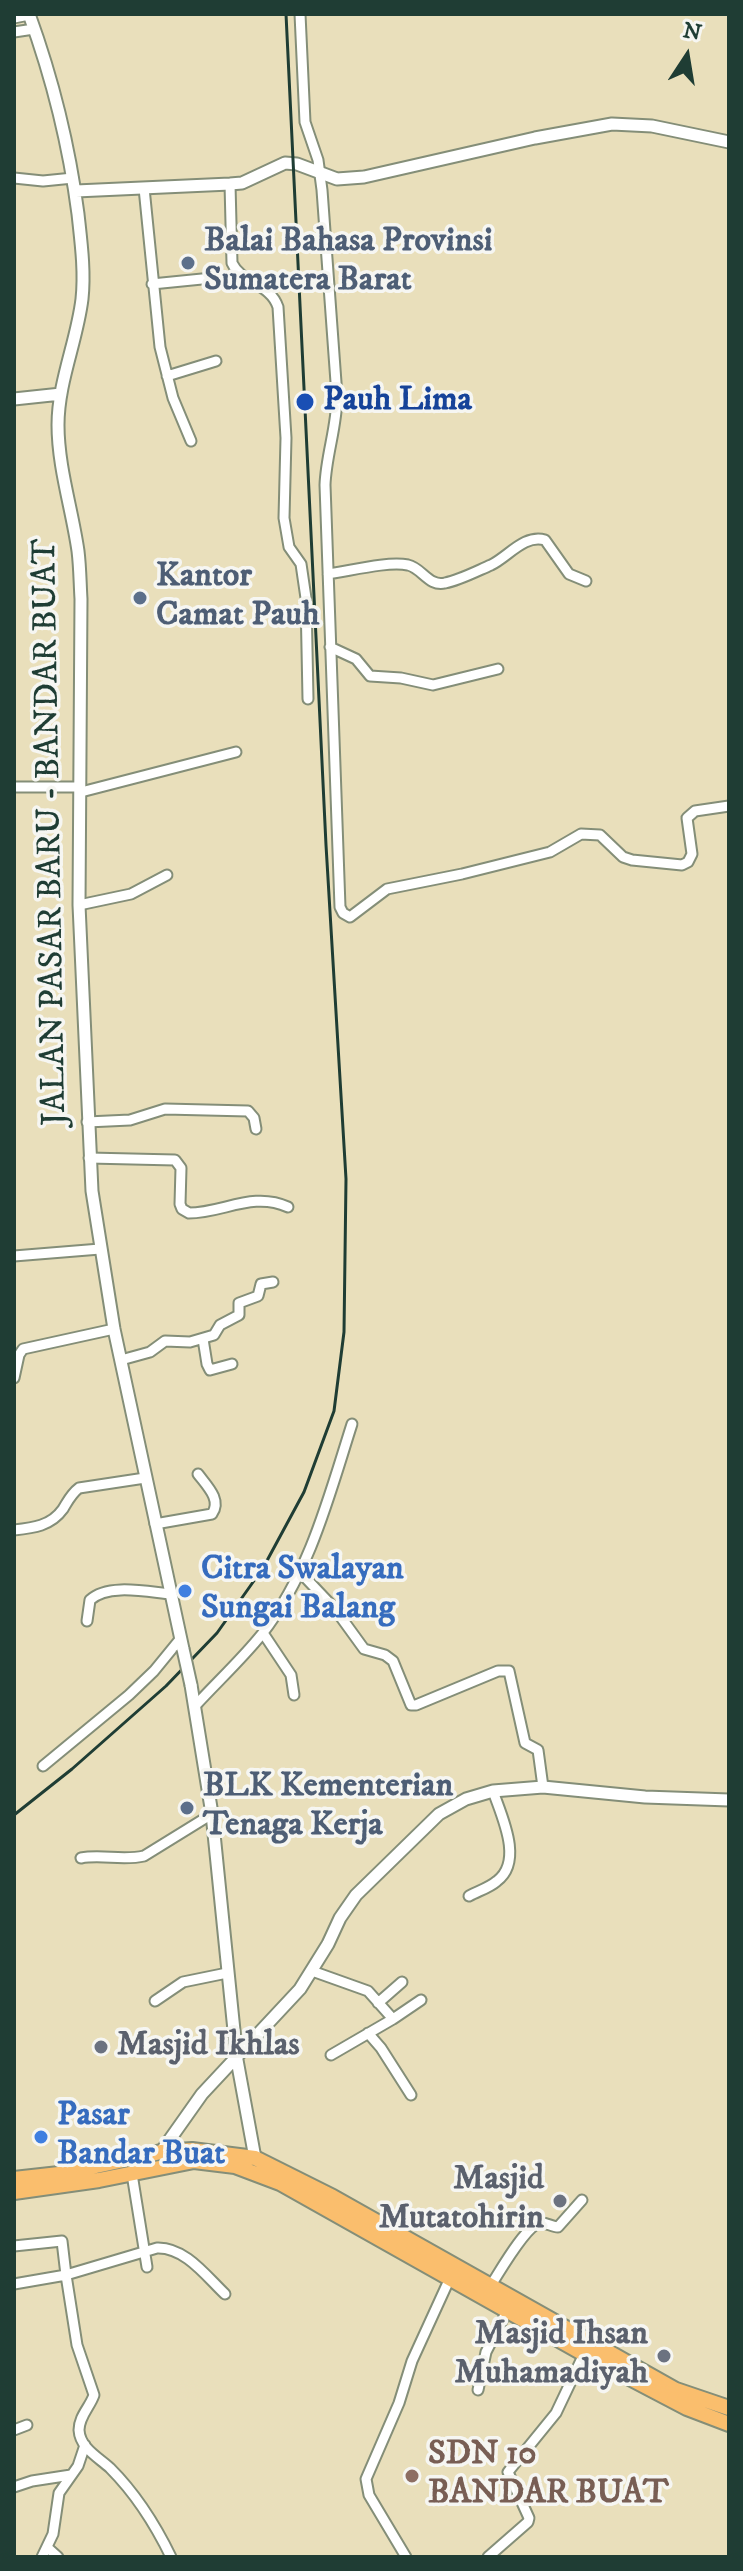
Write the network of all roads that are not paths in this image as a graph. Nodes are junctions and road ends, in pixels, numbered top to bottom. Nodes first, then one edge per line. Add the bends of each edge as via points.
1 (29, 14) edge
2 (300, 14) edge
3 (14, 18) edge
4 (34, 29) junction
5 (14, 32) edge
6 (729, 142) edge
7 (319, 173) junction
8 (14, 178) edge
9 (74, 184) junction
10 (230, 184) junction
11 (144, 188) junction
12 (212, 278) dead end
13 (152, 284) junction
14 (216, 361) dead end
15 (167, 376) junction
16 (61, 394) junction
17 (14, 399) edge
18 (191, 441) dead end
19 (328, 574) junction
20 (586, 581) dead end
21 (330, 647) junction
22 (498, 669) dead end
23 (308, 699) dead end
24 (236, 752) dead end
25 (14, 787) edge
26 (80, 790) junction
27 (729, 806) edge
28 (167, 875) dead end
29 (79, 905) junction
30 (87, 1122) junction
31 (256, 1129) dead end
32 (89, 1158) junction
33 (288, 1207) dead end
34 (100, 1249) junction
35 (14, 1256) edge
36 (273, 1282) dead end
37 (114, 1329) junction
38 (203, 1339) junction
39 (121, 1360) junction
40 (232, 1364) dead end
41 (14, 1378) edge
42 (352, 1424) dead end
43 (198, 1474) dead end
44 (145, 1478) junction
45 (155, 1524) junction
46 (14, 1530) edge
47 (300, 1572) junction
48 (171, 1594) junction
49 (87, 1621) dead end
50 (263, 1633) junction
51 (182, 1644) junction
52 (294, 1695) dead end
53 (195, 1706) junction
54 (43, 1766) dead end
55 (543, 1787) junction
56 (493, 1791) junction
57 (729, 1800) edge
58 (212, 1814) junction
59 (81, 1858) dead end
60 (469, 1896) dead end
61 (312, 1971) junction
62 (227, 1973) junction
63 (402, 1982) dead end
64 (421, 2000) dead end
65 (155, 2001) dead end
66 (378, 2003) junction
67 (393, 2019) junction
68 (368, 2033) junction
69 (331, 2055) dead end
70 (237, 2060) junction
71 (411, 2095) dead end
72 (161, 2152) junction
73 (255, 2158) junction
74 (132, 2174) junction
75 (14, 2179) edge
76 (14, 2192) edge
77 (582, 2200) dead end
78 (14, 2246) edge
79 (145, 2252) junction
80 (147, 2267) dead end
81 (66, 2275) junction
82 (450, 2278) junction
83 (14, 2284) edge
84 (491, 2285) junction
85 (225, 2294) dead end
86 (507, 2311) junction
87 (584, 2354) junction
88 (478, 2390) dead end
89 (729, 2408) edge
90 (729, 2424) edge
91 (27, 2425) dead end
92 (14, 2430) edge
93 (85, 2445) junction
94 (71, 2475) junction
95 (14, 2487) edge
96 (45, 2553) edge
97 (58, 2557) edge
98 (171, 2557) edge
99 (406, 2557) edge
100 (488, 2557) edge

1 - 3 street
1 - 4 street, JALAN PASAR BARU - BANDAR BUAT
2 - 7 street via 305,122
4 - 5 street
4 - 9 street, JALAN PASAR BARU - BANDAR BUAT via 62,120
6 - 7 street via 652,126 612,124 364,177 337,179
7 - 10 street via 285,163
7 - 19 street via 337,396 325,473
8 - 9 street
9 - 11 street
9 - 16 street, JALAN PASAR BARU - BANDAR BUAT via 83,285
10 - 11 street
10 - 23 street via 232,263 238,273 271,293 278,307 286,438 284,518 289,547 301,564 306,598
11 - 13 street
12 - 13 street
13 - 15 street
14 - 15 street
15 - 18 street
16 - 17 street
16 - 26 street, JALAN PASAR BARU - BANDAR BUAT via 60,451 81,599
19 - 20 street via 409,565 434,583 446,583 542,539 569,574
19 - 21 street
21 - 22 street via 356,659 370,676 425,685
21 - 27 street via 340,907 346,916 364,909 387,889 550,852 581,834 600,835 632,860 682,865 692,854 686,825 690,813
24 - 26 street
25 - 26 street
26 - 29 street, JALAN PASAR BARU - BANDAR BUAT
28 - 29 street via 131,894
29 - 30 street, JALAN PASAR BARU - BANDAR BUAT
30 - 31 street via 130,1120 165,1109 225,1109 248,1111
30 - 32 street, JALAN PASAR BARU - BANDAR BUAT
32 - 33 street via 175,1160 181,1168 180,1204 189,1213 257,1200
32 - 34 street, JALAN PASAR BARU - BANDAR BUAT
34 - 35 street
34 - 37 street, JALAN PASAR BARU - BANDAR BUAT
36 - 38 street via 261,1284 258,1296 239,1303 239,1315
37 - 39 street, JALAN PASAR BARU - BANDAR BUAT
37 - 41 street via 23,1349
38 - 39 street via 165,1341 150,1352
38 - 40 street via 210,1370
39 - 44 street, JALAN PASAR BARU - BANDAR BUAT
42 - 47 street via 321,1525
43 - 45 street via 216,1501 215,1510 203,1518
44 - 45 street, JALAN PASAR BARU - BANDAR BUAT
44 - 46 street via 79,1488 44,1525
45 - 48 street, JALAN PASAR BARU - BANDAR BUAT
47 - 50 street
47 - 55 street via 364,1649 393,1661 411,1705 509,1671 525,1743 538,1750
48 - 49 street via 133,1590 97,1595 90,1600
48 - 51 street, JALAN PASAR BARU - BANDAR BUAT
50 - 52 street via 291,1675
50 - 53 street
51 - 53 street, JALAN PASAR BARU - BANDAR BUAT, bridge
51 - 54 street
53 - 58 street, JALAN PASAR BARU - BANDAR BUAT
55 - 56 street
55 - 57 street
56 - 60 street via 506,1830 507,1865 500,1880
56 - 61 street via 466,1799 425,1826 356,1895
58 - 59 street via 144,1856
58 - 62 street, JALAN PASAR BARU - BANDAR BUAT
61 - 66 street via 362,1987
61 - 70 street
62 - 65 street via 183,1982
62 - 70 street, JALAN PASAR BARU - BANDAR BUAT
63 - 66 street
64 - 67 street
66 - 67 street
67 - 68 street
68 - 69 street
68 - 71 street
70 - 72 street via 186,2113
70 - 73 street, JALAN PASAR BARU - BANDAR BUAT
72 - 73 highway
72 - 75 highway
73 - 84 highway
74 - 76 highway
74 - 79 street
74 - 82 highway via 194,2161 246,2169
77 - 84 street via 558,2227 536,2224
78 - 81 street via 62,2241
79 - 80 street
79 - 81 street
79 - 85 street via 176,2251
81 - 83 street
81 - 93 street via 77,2345 94,2395 80,2423
82 - 86 highway
82 - 99 street via 366,2479 369,2495
84 - 89 highway via 676,2390
86 - 87 highway
86 - 88 street via 486,2352
87 - 90 highway
87 - 100 street via 556,2413 508,2472 528,2522
91 - 92 street
93 - 94 street
93 - 98 street via 146,2510
94 - 95 street
94 - 96 street via 56,2503
96 - 97 street

